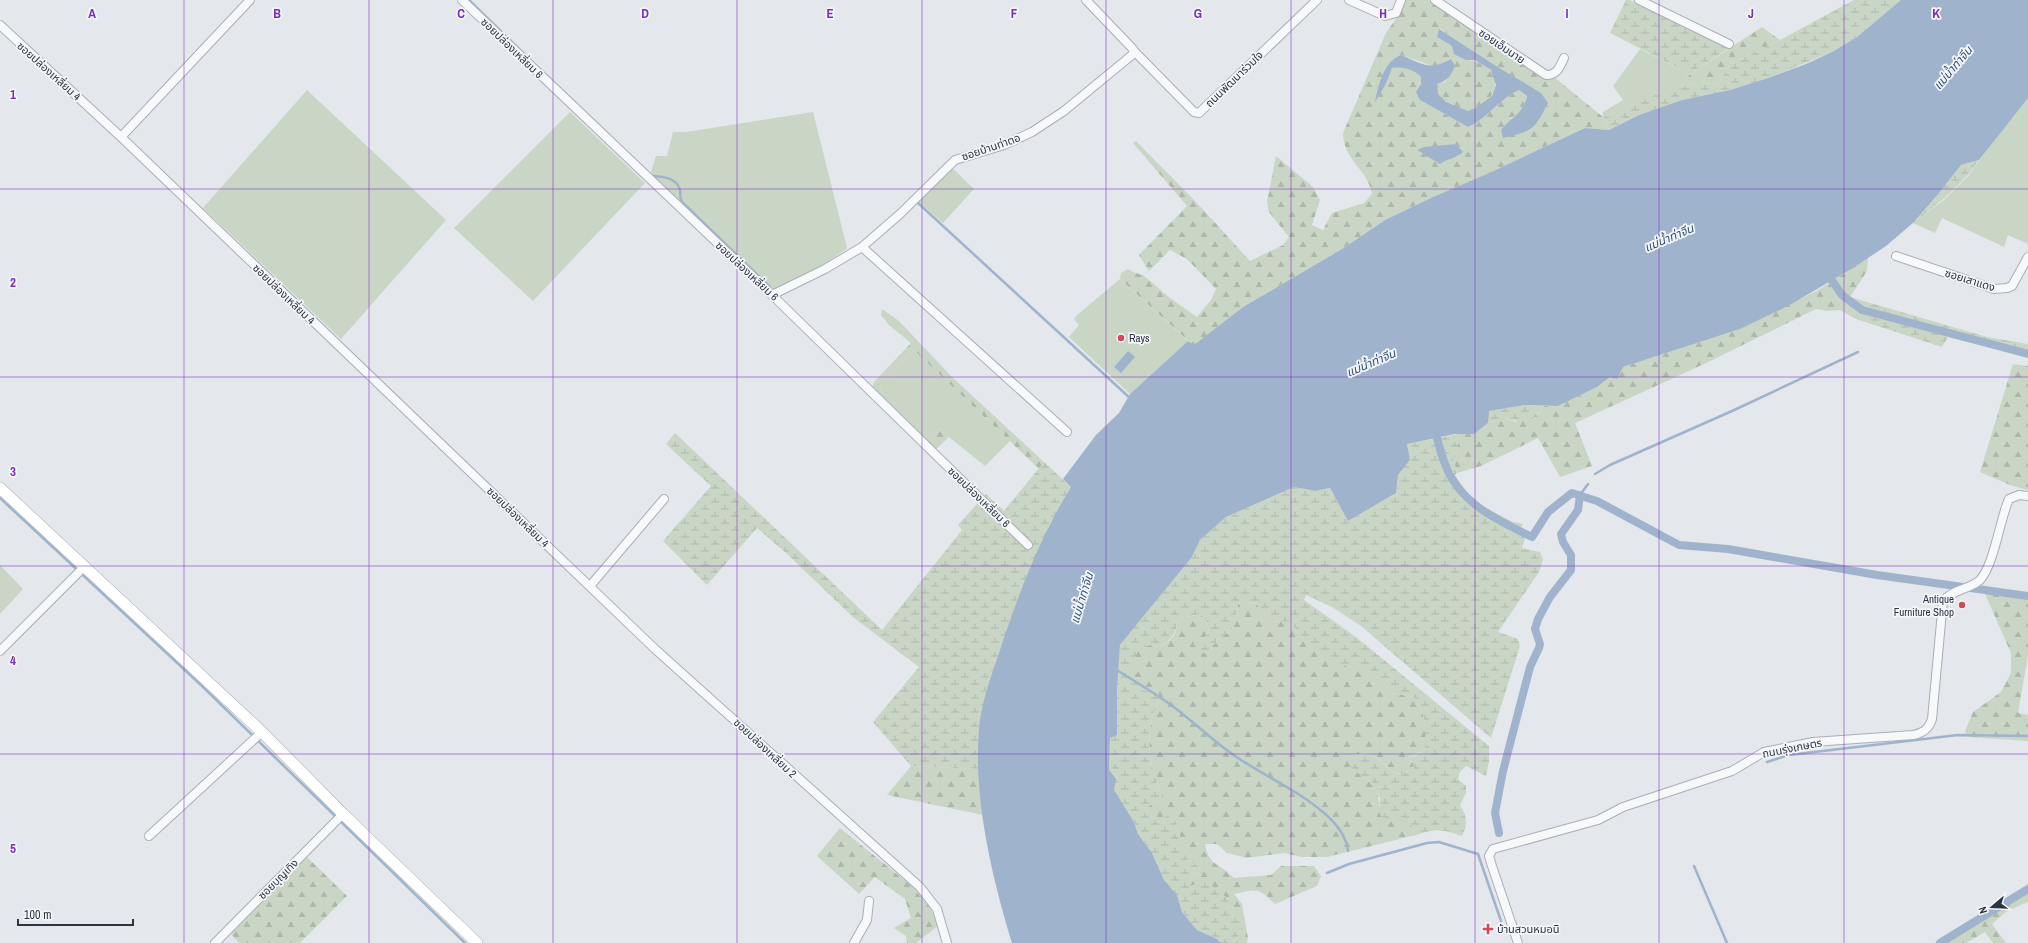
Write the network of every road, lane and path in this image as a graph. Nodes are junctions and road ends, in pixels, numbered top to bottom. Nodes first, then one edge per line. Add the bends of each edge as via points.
1 (250, 0) edge
2 (462, 0) edge
3 (1086, 0) edge
4 (1318, 0) edge
5 (1348, 0) edge
6 (1401, 0) edge
7 (1435, 0) edge
8 (1639, 0) edge
9 (0, 25) edge
10 (1729, 44) dead end
11 (1134, 51) junction
12 (1564, 58) dead end
13 (121, 137) junction
14 (862, 247) junction
15 (1896, 256) dead end
16 (2028, 257) edge
17 (772, 295) junction
18 (1067, 432) dead end
19 (0, 488) edge
20 (2028, 496) edge
21 (664, 499) dead end
22 (1028, 545) dead end
23 (566, 563) joint
24 (81, 570) junction
25 (590, 586) junction
26 (0, 651) edge
27 (262, 732) junction
28 (343, 814) junction
29 (149, 836) dead end
30 (869, 901) dead end
31 (215, 943) edge
32 (477, 943) edge
33 (854, 943) edge
34 (947, 943) edge
35 (1518, 943) edge

1 - 13 street
2 - 17 street, ซอยปล่องเหลี่ยม 6
3 - 11 street
4 - 11 street, ถนนพัฒนาร่วมใจ via 1199,113 1194,112
5 - 6 street via 1385,16 1396,13
7 - 12 street, ซอยเอ็มนาย via 1546,75 1557,72
8 - 10 street
9 - 13 street, ซอยปล่องเหลี่ยม 4
11 - 14 street, ซอยบ้านท่าตอ via 1064,111 1032,132 1004,145 955,160
13 - 23 street, ซอยปล่องเหลี่ยม 4
14 - 17 street, ซอยบ้านท่าตอ
14 - 18 street
15 - 16 street, ซอยเสาแดง via 1994,289 2012,286
17 - 22 street, ซอยปล่องเหลี่ยม 6
19 - 24 street
20 - 35 street, ถนนรุ่งเกษตร via 2019,495 2009,499 1989,562 1980,579 1953,592 1943,601 1932,719 1927,730 1913,735 1813,742 1764,752 1732,771 1623,807 1598,820 1493,849 1489,856
21 - 25 street
23 - 25 street, ซอยปล่องเหลี่ยม 2
24 - 26 street
24 - 27 street
25 - 34 street, ซอยปล่องเหลี่ยม 2 via 655,649 920,887 937,910
27 - 28 street
27 - 29 street
28 - 31 street, ซอยบุญเทิง
28 - 32 street
30 - 33 street via 867,920

